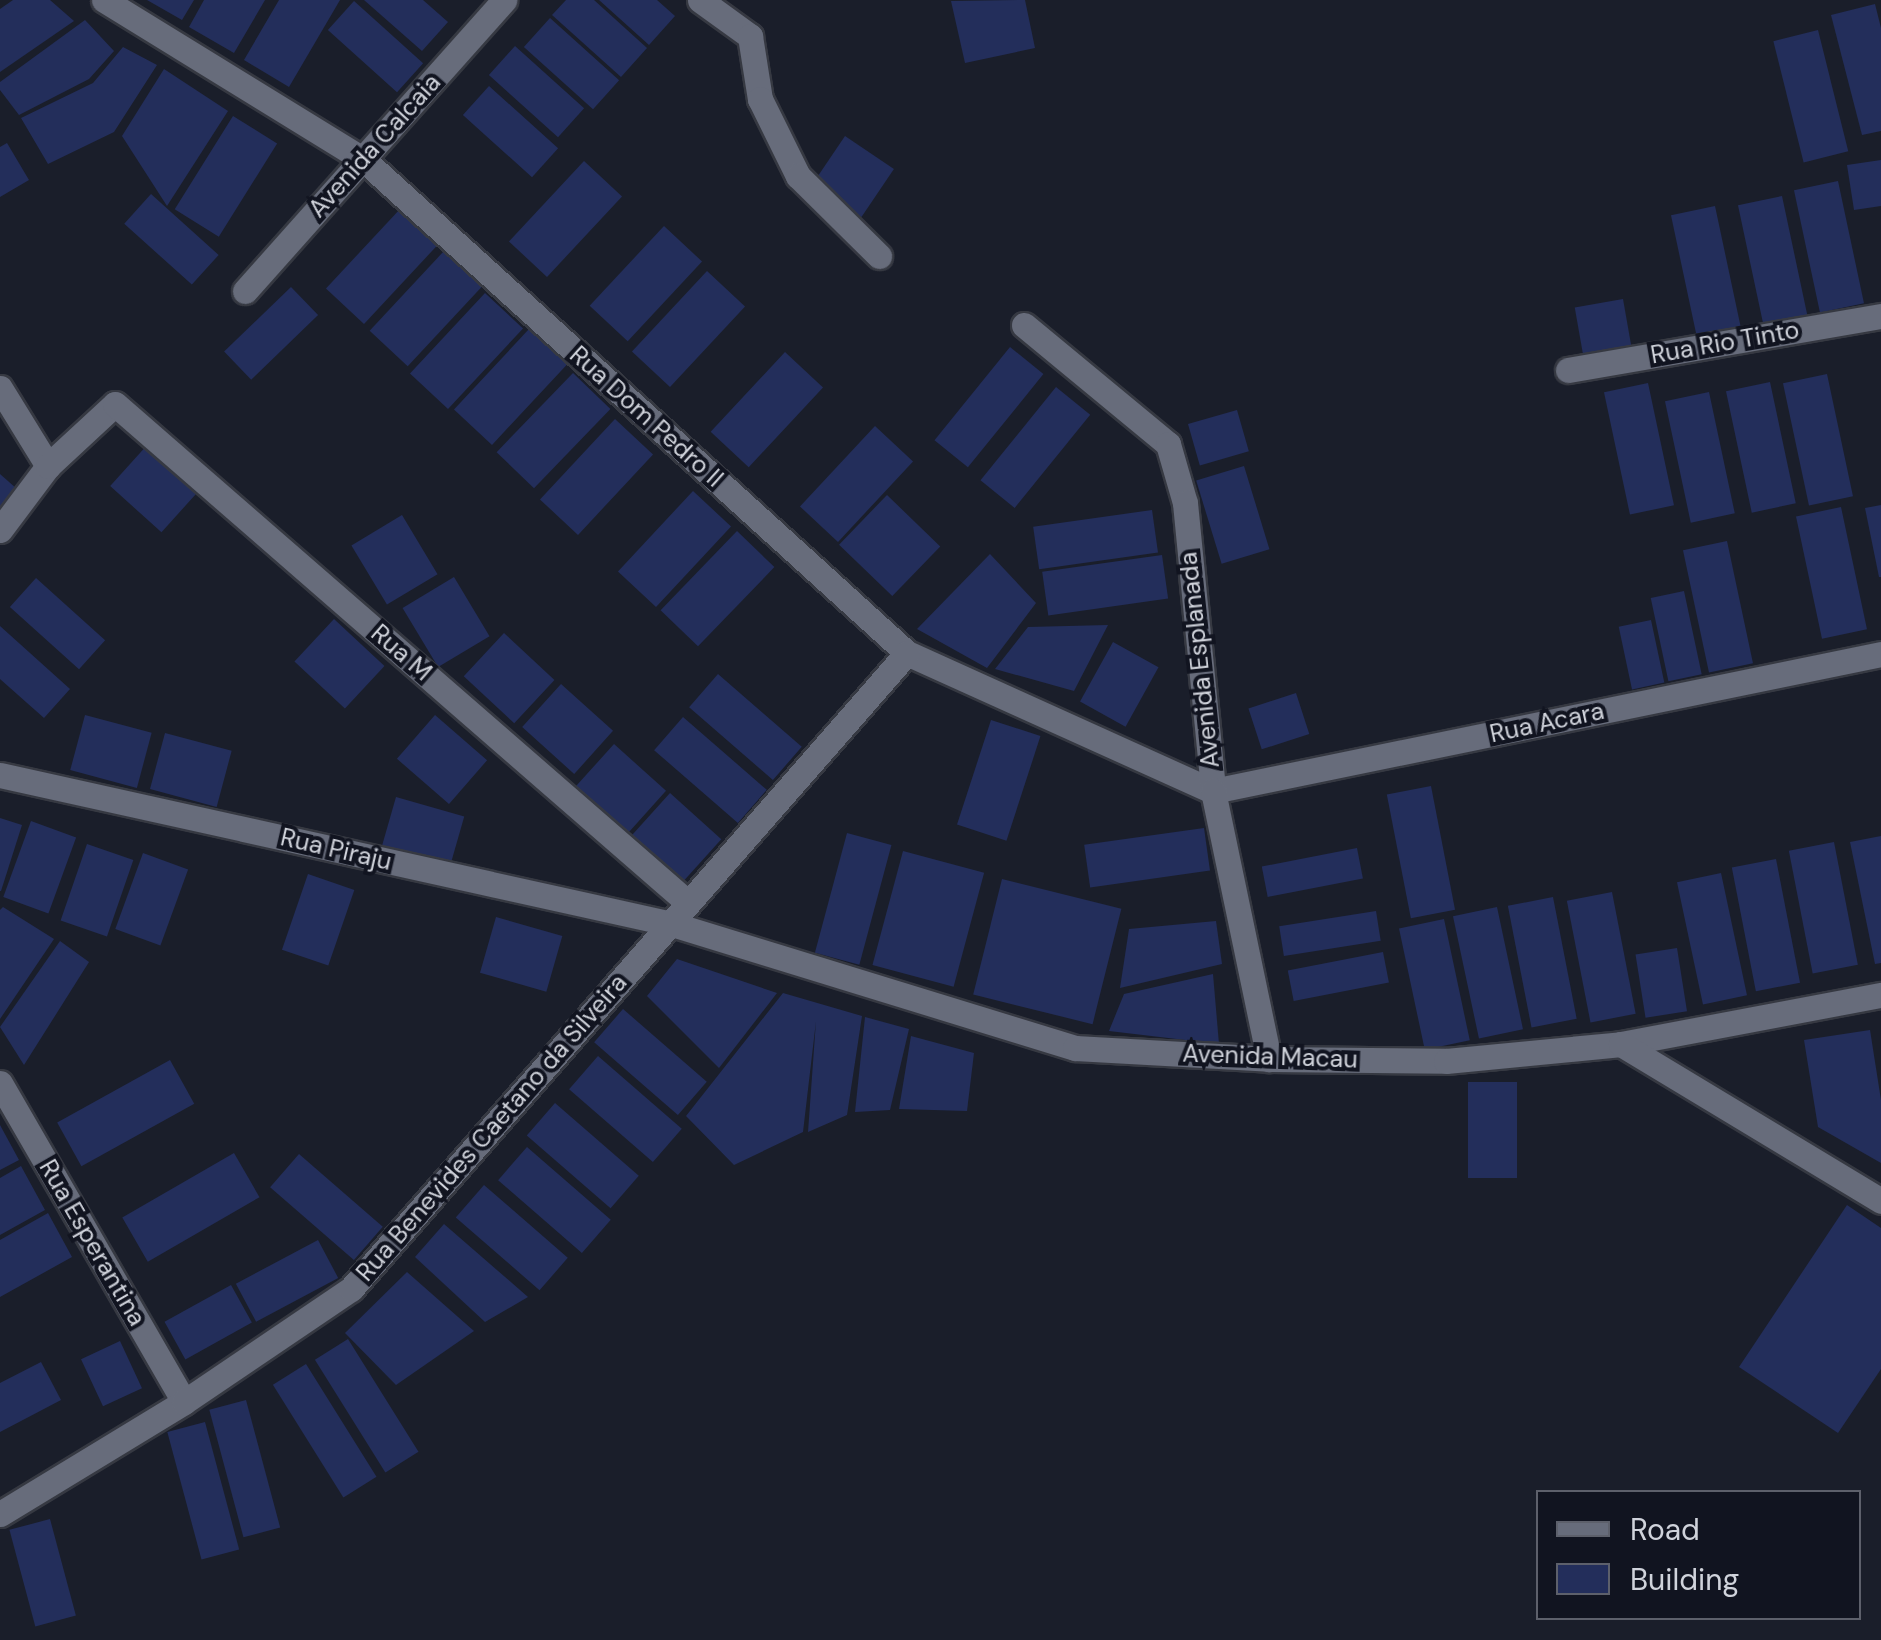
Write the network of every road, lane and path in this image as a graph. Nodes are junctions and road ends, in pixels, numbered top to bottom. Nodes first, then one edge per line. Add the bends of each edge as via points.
1 (104, 0) edge
2 (504, 0) edge
3 (700, 0) edge
4 (364, 160) junction
5 (879, 256) dead end
6 (245, 291) dead end
7 (1881, 316) edge
8 (1024, 325) dead end
9 (1568, 370) dead end
10 (0, 388) edge
11 (48, 466) junction
12 (0, 530) edge
13 (907, 653) junction
14 (1881, 654) edge
15 (0, 775) edge
16 (1213, 791) junction
17 (688, 902) junction
18 (672, 924) junction
19 (1881, 995) edge
20 (1621, 1044) junction
21 (1269, 1059) junction
22 (0, 1084) edge
23 (1881, 1201) edge
24 (184, 1402) junction
25 (0, 1514) edge

1 - 4 street, Rua Dom Pedro II
2 - 4 street, Avenida Calcaia
3 - 5 street via 750,36 760,99 798,176
4 - 6 street, Avenida Calcaia
4 - 13 street, Rua Dom Pedro II
7 - 9 street, Rua Rio Tinto
8 - 16 street, Avenida Esplanada via 1168,444 1185,503
10 - 11 street
11 - 12 street
11 - 17 street, Rua M via 115,404
13 - 16 street, Rua Dom Pedro II
13 - 17 street, Rua Benevides Caetano da Silveira
14 - 16 street, Rua Acara
15 - 18 street, Rua Piraju
16 - 21 street, Avenida Esplanada
17 - 18 street, Rua Benevides Caetano da Silveira
18 - 21 street, Avenida Macau via 1075,1048
18 - 24 street, Rua Benevides Caetano da Silveira via 351,1289
19 - 20 street, Avenida Macau
20 - 21 street, Avenida Macau via 1446,1060
20 - 23 street
22 - 24 street, Rua Esperantina
24 - 25 street, Rua Benevides Caetano da Silveira

